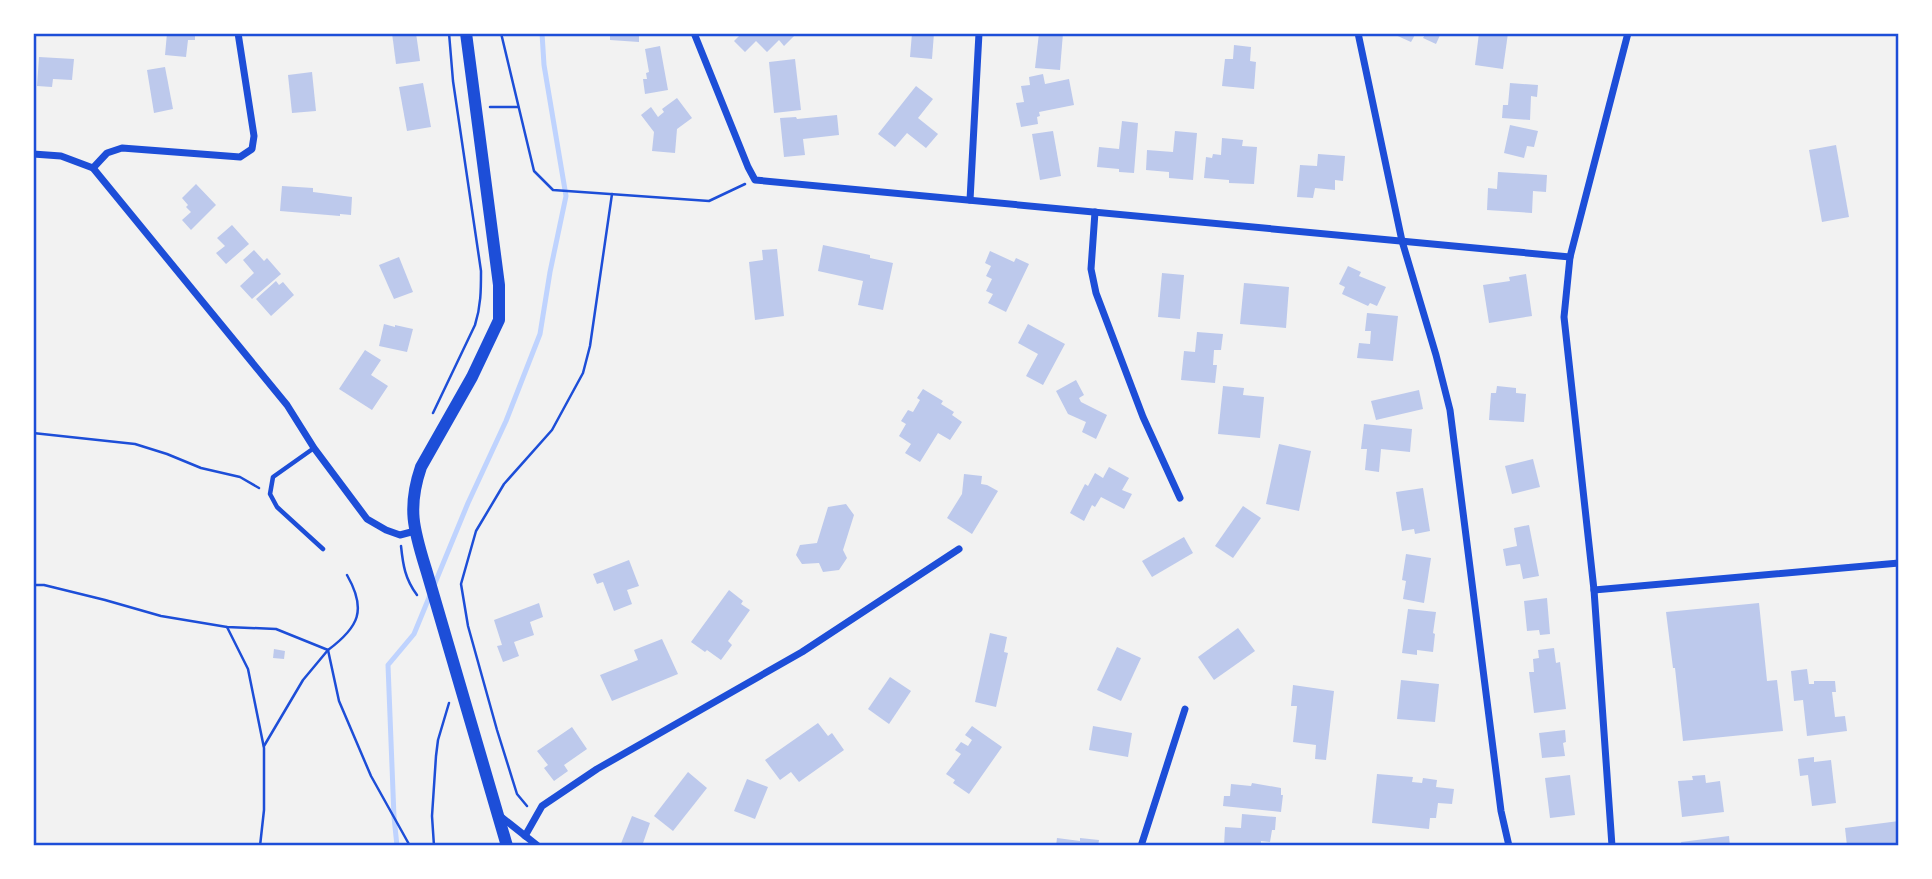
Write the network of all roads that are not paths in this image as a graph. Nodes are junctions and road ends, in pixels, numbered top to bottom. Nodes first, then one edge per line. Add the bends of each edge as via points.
1 (239, 33) edge
2 (466, 33) edge
3 (694, 33) edge
4 (979, 33) edge
5 (1358, 33) edge
6 (1628, 33) edge
7 (33, 154) edge
8 (93, 168) junction
9 (971, 200) junction
10 (1095, 212) junction
11 (1402, 241) junction
12 (1570, 257) junction
13 (314, 448) junction
14 (1180, 498) dead end
15 (415, 531) junction
16 (323, 549) dead end
17 (959, 549) dead end
18 (1899, 563) edge
19 (1594, 590) junction
20 (1185, 709) dead end
21 (498, 814) junction
22 (525, 836) junction
23 (507, 846) edge
24 (538, 846) edge
25 (1141, 846) edge
26 (1508, 846) edge
27 (1612, 846) edge

1 - 8 street via 252,149 240,157 122,148 107,153
2 - 15 main road via 499,285 499,320 421,467 412,513
3 - 9 street via 755,180
4 - 9 street
5 - 11 street
6 - 12 street
7 - 8 street via 61,156
8 - 13 street via 286,405
9 - 10 street
10 - 11 street
10 - 14 street via 1091,269 1096,293 1143,417
11 - 12 street
11 - 26 street via 1450,410
12 - 19 street via 1564,317
13 - 15 street via 367,519 400,535
13 - 16 lane via 273,477 270,494 277,507
15 - 21 main road
17 - 22 street via 802,652 541,806
18 - 19 street
19 - 27 street
20 - 25 street
21 - 22 street
21 - 23 main road
22 - 24 street

